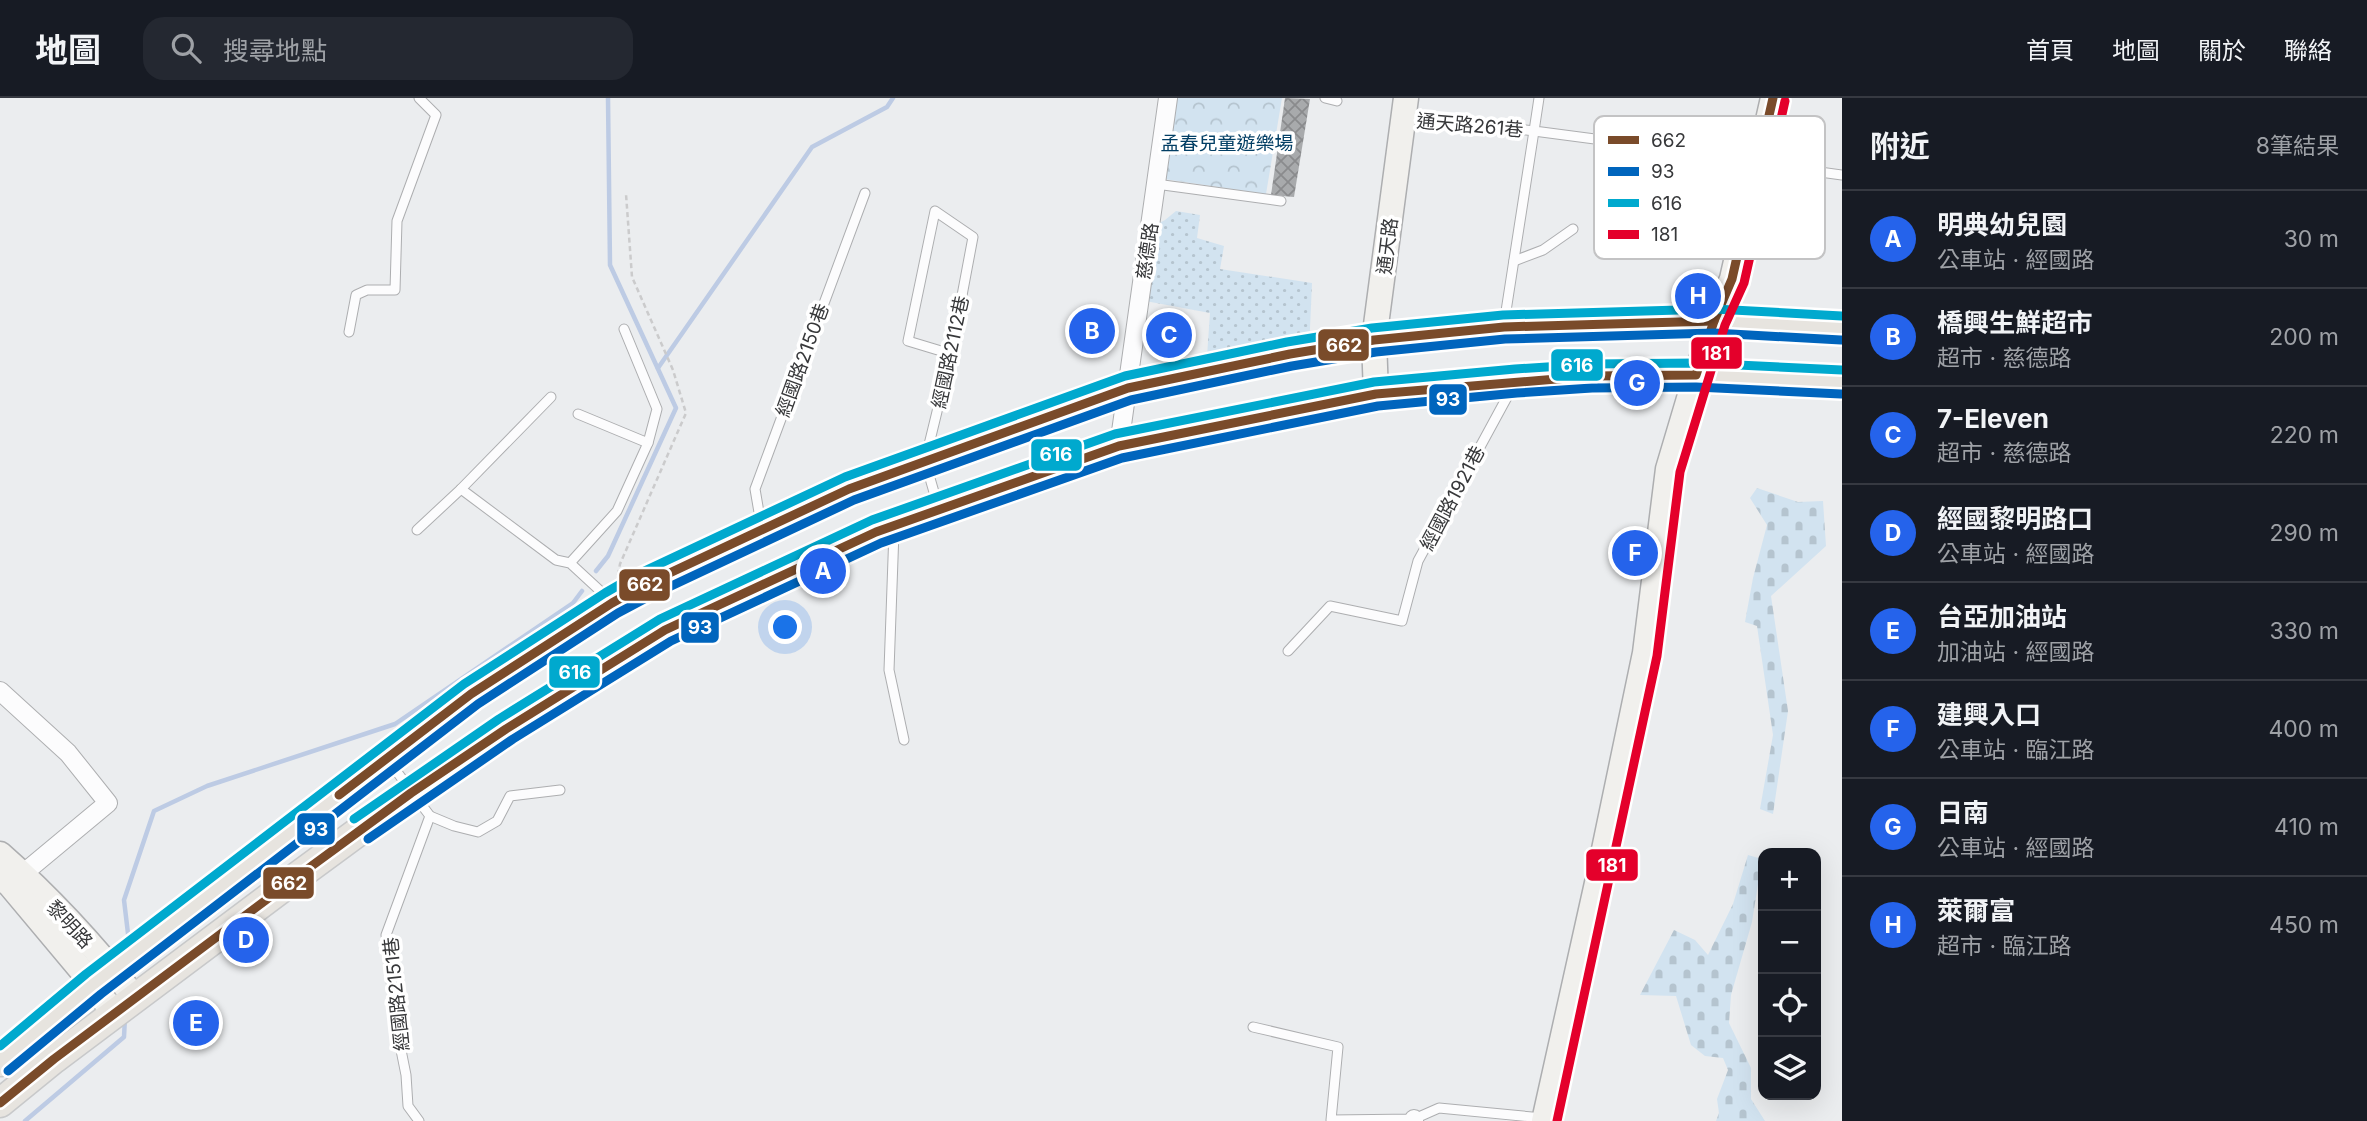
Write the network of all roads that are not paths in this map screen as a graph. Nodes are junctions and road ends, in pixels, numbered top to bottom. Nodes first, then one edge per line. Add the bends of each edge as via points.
1 (419, 98) edge
2 (1168, 98) edge
3 (1325, 98) edge
4 (1539, 98) edge
5 (1773, 98) edge
6 (1336, 100) dead end
7 (1404, 109) edge
8 (1769, 116) edge
9 (1534, 131) junction
10 (1594, 139) edge
11 (1156, 184) junction
12 (864, 193) dead end
13 (1281, 201) dead end
14 (1573, 229) dead end
15 (1736, 259) edge
16 (1514, 261) junction
17 (1714, 321) junction
18 (1504, 327) junction
19 (1842, 328) edge
20 (624, 329) dead end
21 (349, 332) dead end
22 (1374, 340) junction
23 (951, 354) junction
24 (1696, 374) junction
25 (1516, 381) junction
26 (1842, 382) edge
27 (1128, 388) junction
28 (1376, 394) junction
29 (551, 397) dead end
30 (578, 414) dead end
31 (648, 443) junction
32 (1119, 446) junction
33 (925, 461) junction
34 (461, 489) junction
35 (939, 510) junction
36 (894, 526) junction
37 (416, 530) dead end
38 (762, 530) junction
39 (570, 563) junction
40 (612, 603) junction
41 (1288, 651) dead end
42 (0, 691) edge
43 (904, 740) dead end
44 (387, 759) junction
45 (560, 790) dead end
46 (411, 793) junction
47 (430, 816) junction
48 (0, 853) edge
49 (11, 878) edge
50 (103, 977) junction
51 (124, 1006) junction
52 (1253, 1027) dead end
53 (0, 1062) edge
54 (0, 1103) edge
55 (1545, 1119) edge
56 (1414, 1120) edge
57 (419, 1121) edge

1 - 21 lane via 436,115 397,221 395,290 367,290 356,295
2 - 11 street, 慈德路
3 - 6 lane
4 - 9 lane
5 - 8 street
7 - 9 lane, 通天路261巷 via 1429,118
7 - 22 street, 通天路
9 - 10 lane
9 - 16 lane, 通天路261巷
11 - 13 lane
11 - 27 street, 慈德路
12 - 38 lane, 經國路2150巷 via 755,489
14 - 16 lane via 1543,250
15 - 17 street
16 - 18 lane, 通天路261巷
17 - 18 main road
17 - 19 main road
17 - 24 street
18 - 22 main road
20 - 31 lane via 657,409
22 - 27 main road
22 - 28 street, 通天路
23 - 23 lane, 經國路2112巷 via 908,341 935,211 973,237
23 - 33 lane, 經國路2112巷
24 - 25 main road
24 - 26 main road
24 - 55 street via 1668,469 1645,653
25 - 28 main road
25 - 41 lane, 經國路1921巷 via 1418,561 1402,621 1330,606
27 - 32 street, 慈德路
27 - 33 main road
28 - 32 main road
29 - 34 lane
30 - 31 lane
31 - 39 lane via 617,511
32 - 35 main road
33 - 35 lane, 經國路2112巷
33 - 38 main road via 849,489
34 - 37 lane
34 - 39 lane via 556,560
35 - 36 main road
36 - 43 lane via 889,670
36 - 46 main road via 665,630
38 - 40 main road
39 - 40 lane
40 - 44 main road via 471,694
42 - 49 street via 68,752 108,803
44 - 46 lane
44 - 50 main road
45 - 47 lane via 510,796 497,821 478,832
46 - 47 lane
46 - 51 main road
47 - 57 lane, 經國路2151巷 via 386,935 408,1106
48 - 49 street, 黎明路
49 - 50 street, 黎明路
50 - 51 street, 黎明路
50 - 53 main road
51 - 54 main road
52 - 56 lane via 1338,1048 1331,1120
55 - 56 lane via 1439,1108

